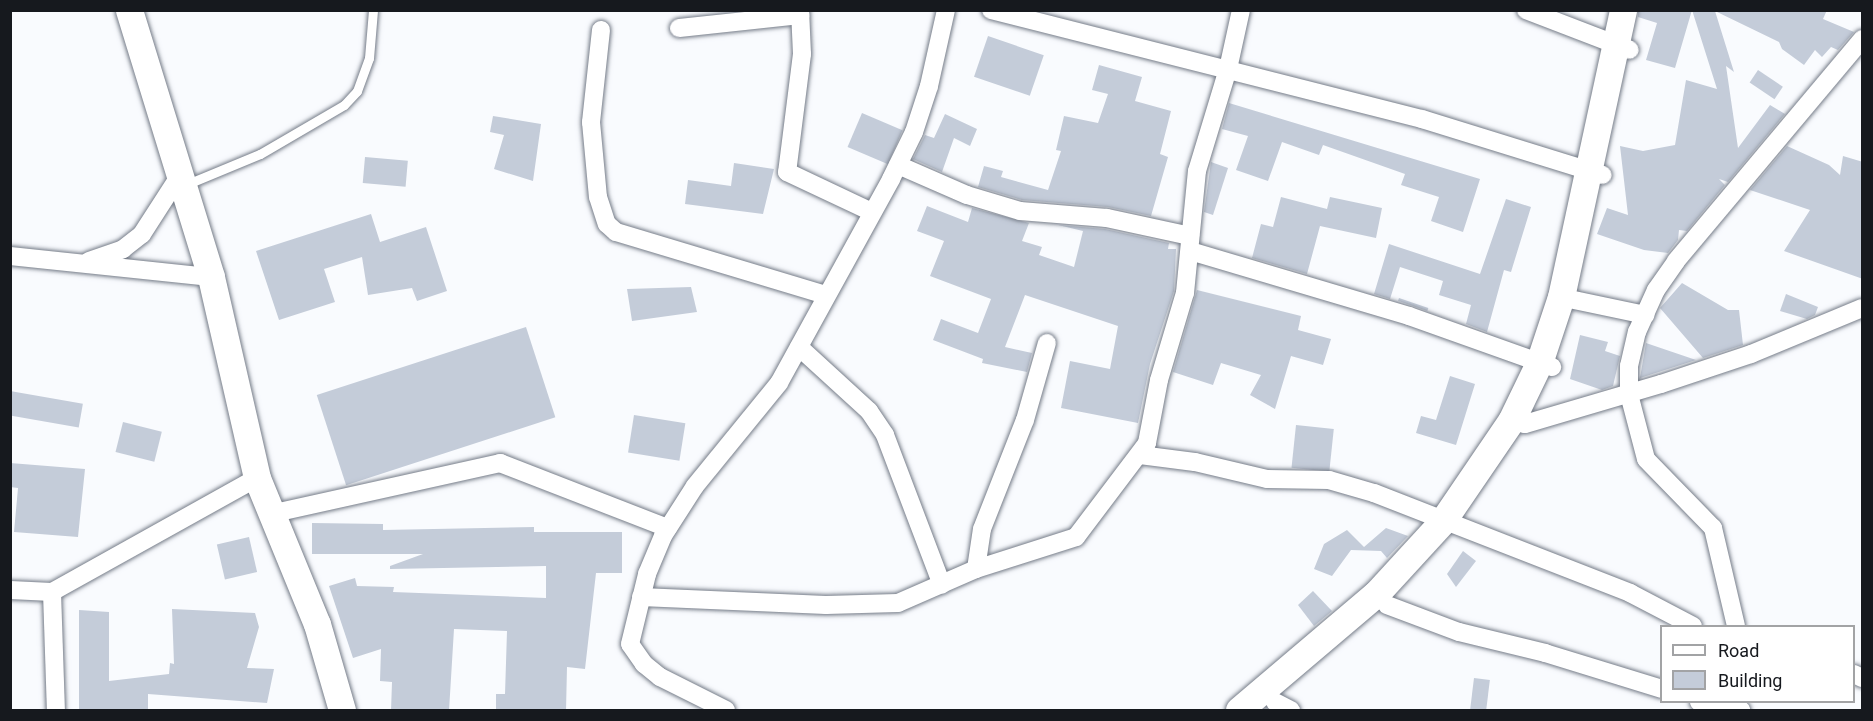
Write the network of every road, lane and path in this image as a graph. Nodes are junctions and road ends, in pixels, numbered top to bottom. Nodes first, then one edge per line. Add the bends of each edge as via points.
1 (129, 10) edge
2 (373, 10) edge
3 (946, 10) edge
4 (991, 10) edge
5 (1241, 10) edge
6 (1526, 10) edge
7 (1623, 10) edge
8 (1638, 10) edge
9 (800, 13) edge
10 (679, 28) dead end
11 (601, 30) dead end
12 (1863, 39) edge
13 (1623, 49) junction
14 (1228, 69) junction
15 (898, 165) junction
16 (1596, 173) junction
17 (182, 181) junction
18 (872, 212) junction
19 (1190, 244) junction
20 (10, 256) edge
21 (85, 263) junction
22 (211, 277) junction
23 (826, 295) junction
24 (1574, 300) junction
25 (1863, 308) edge
26 (1645, 315) junction
27 (1047, 343) dead end
28 (799, 347) junction
29 (1545, 365) junction
30 (1629, 394) junction
31 (1518, 422) junction
32 (1140, 455) junction
33 (257, 478) junction
34 (270, 514) junction
35 (1449, 525) junction
36 (668, 528) junction
37 (976, 569) junction
38 (942, 585) junction
39 (10, 590) edge
40 (52, 592) junction
41 (641, 597) junction
42 (1387, 605) junction
43 (1690, 625) edge
44 (1736, 625) edge
45 (1660, 688) edge
46 (1704, 703) edge
47 (1277, 708) edge
48 (56, 711) edge
49 (342, 711) edge
50 (726, 711) edge
51 (1239, 711) edge
52 (1742, 711) edge

1 - 17 street
2 - 17 lane via 369,58 357,91 345,105 260,154
3 - 15 street via 928,86
4 - 14 street
5 - 14 street
6 - 13 street
7 - 13 street
8 - 13 street
9 - 10 street
9 - 18 street via 802,54 787,172
11 - 23 street via 591,122 598,197 607,224 616,232
12 - 26 street via 1676,261
13 - 16 street
14 - 16 street via 1422,119
14 - 19 street via 1197,171
15 - 18 street
15 - 19 street via 967,195 1020,211 1107,218
16 - 24 street
16 - 29 street
17 - 21 street via 142,234 123,249
17 - 22 street
18 - 23 street
19 - 29 street
19 - 32 street via 1185,293 1159,380 1147,443
20 - 21 street
21 - 22 street
22 - 33 street
23 - 28 street
24 - 26 street
24 - 29 street
25 - 30 street via 1751,354
26 - 30 street via 1629,366
27 - 37 street via 1025,420 982,529
28 - 36 street via 762,409 694,486
28 - 38 street via 869,411 885,435
29 - 31 street
30 - 31 street
30 - 44 street via 1646,459 1713,528
31 - 35 street
32 - 35 street via 1195,462 1267,479 1329,480 1402,503
32 - 37 street via 1106,493 1076,537
33 - 34 street
33 - 40 street
34 - 36 street via 500,463
34 - 49 street via 317,624
35 - 42 street
35 - 43 street via 1630,593
35 - 51 street via 1376,594
36 - 41 street
37 - 38 street
38 - 41 street via 898,603
39 - 40 street
40 - 48 street
41 - 50 street via 630,644 644,664 660,677
42 - 45 street via 1450,629
42 - 47 street
46 - 52 street

